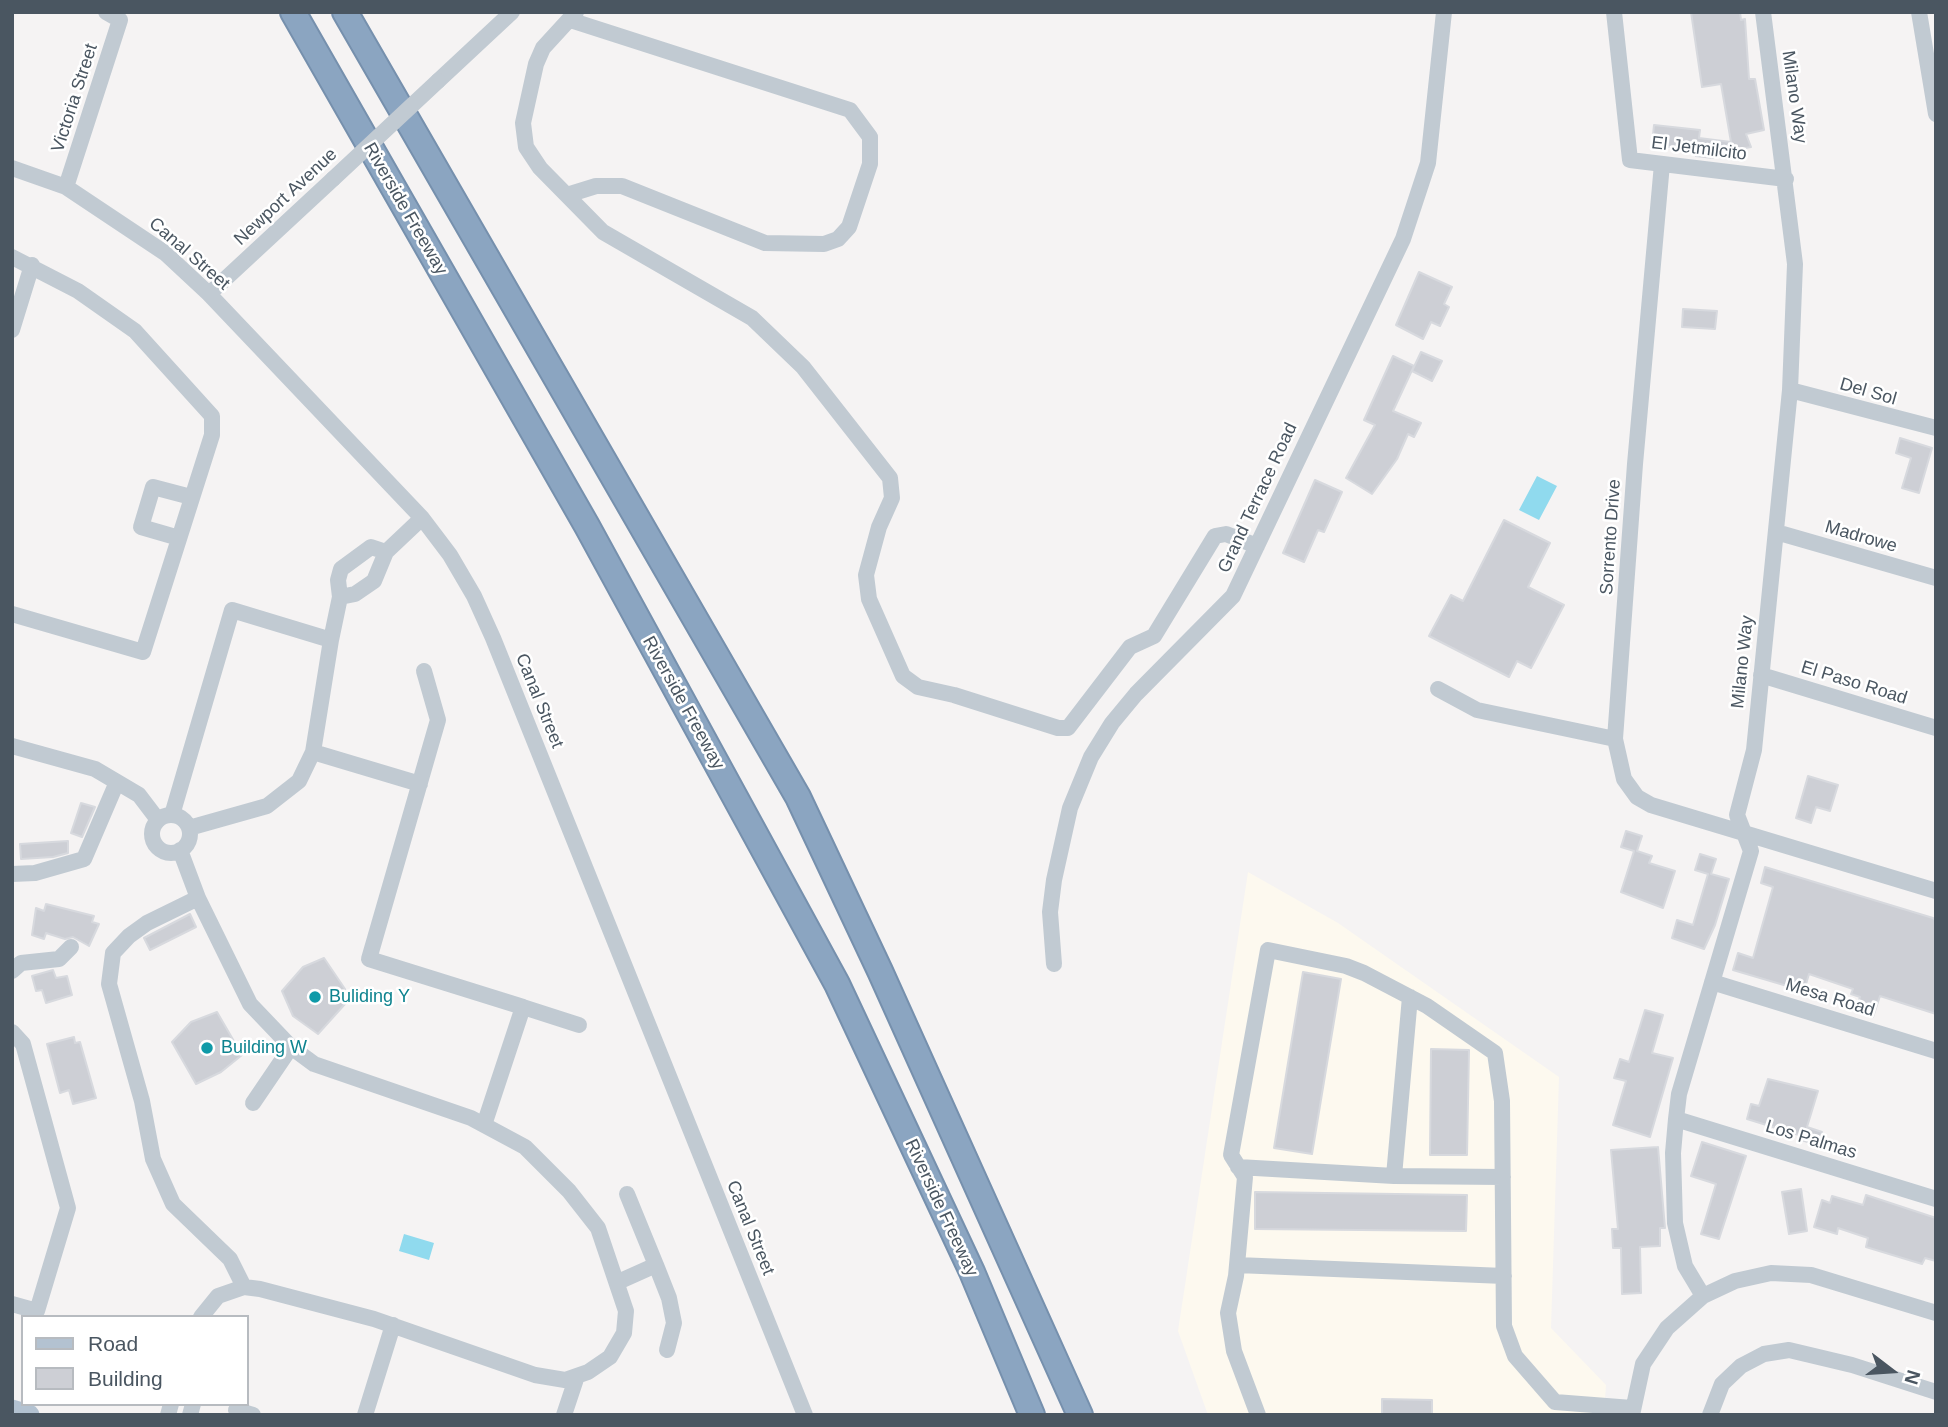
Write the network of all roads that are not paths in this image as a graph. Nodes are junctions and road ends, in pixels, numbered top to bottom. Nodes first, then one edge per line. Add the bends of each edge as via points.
1 (293, 12) edge
2 (345, 12) edge
3 (512, 12) edge
4 (1444, 12) edge
5 (1614, 12) edge
6 (1763, 12) edge
7 (1919, 12) edge
8 (113, 16) edge
9 (573, 16) edge
10 (1936, 114) edge
11 (1662, 164) junction
12 (12, 168) edge
13 (1786, 179) junction
14 (66, 187) junction
15 (567, 195) junction
16 (12, 257) edge
17 (33, 265) junction
18 (209, 294) junction
19 (12, 330) edge
20 (1790, 390) junction
21 (1936, 428) edge
22 (191, 497) junction
23 (422, 518) junction
24 (1776, 533) junction
25 (179, 538) junction
26 (1257, 546) junction
27 (386, 552) junction
28 (1936, 579) edge
29 (340, 597) junction
30 (12, 614) edge
31 (331, 640) junction
32 (424, 671) dead end
33 (1761, 675) junction
34 (1438, 689) dead end
35 (1936, 728) edge
36 (1615, 739) junction
37 (12, 746) edge
38 (313, 752) junction
39 (117, 782) junction
40 (420, 784) junction
41 (165, 818) junction
42 (189, 828) junction
43 (1742, 832) junction
44 (180, 850) junction
45 (12, 874) edge
46 (1936, 891) edge
47 (198, 898) junction
48 (71, 947) dead end
49 (1054, 964) dead end
50 (12, 971) edge
51 (1712, 982) junction
52 (1410, 998) junction
53 (523, 1007) junction
54 (579, 1025) dead end
55 (12, 1032) edge
56 (291, 1047) junction
57 (1936, 1051) edge
58 (253, 1103) dead end
59 (1676, 1119) junction
60 (484, 1125) junction
61 (1238, 1167) junction
62 (1394, 1176) junction
63 (1503, 1177) junction
64 (627, 1194) dead end
65 (1936, 1199) edge
66 (656, 1265) junction
67 (1237, 1265) junction
68 (1504, 1276) junction
69 (618, 1282) junction
70 (244, 1287) junction
71 (1703, 1296) junction
72 (12, 1304) edge
73 (1936, 1313) edge
74 (203, 1315) edge
75 (393, 1325) junction
76 (667, 1350) dead end
77 (577, 1376) junction
78 (1936, 1392) edge
79 (1555, 1408) edge
80 (12, 1410) edge
81 (236, 1410) dead end
82 (1632, 1411) edge
83 (29, 1415) edge
84 (253, 1415) edge
85 (365, 1415) edge
86 (564, 1415) edge
87 (805, 1415) edge
88 (1032, 1415) edge
89 (1080, 1415) edge
90 (1258, 1415) edge
91 (1710, 1415) edge

1 - 88 highway, Riverside Freeway via 587,526 837,984 972,1272
2 - 89 highway via 798,797
3 - 18 street, Newport Avenue, bridge
4 - 26 street, Grand Terrace Road via 1428,163 1414,211
5 - 11 street, El Jetmilcito via 1630,160
6 - 13 street, Milano Way
7 - 10 street
8 - 14 street, Victoria Street
9 - 15 street via 543,48 536,64 522,135 540,168
9 - 15 street via 850,110 870,137 870,164 849,227 838,239 824,244 765,243 622,186 596,186
11 - 13 street, El Jetmilcito
11 - 36 street, Sorrento Drive
12 - 14 street, Canal Street
13 - 20 street, Milano Way via 1795,264
14 - 18 street, Canal Street via 165,253
15 - 26 street via 603,232 752,318 820,386 890,478 892,498 866,575 869,599 903,676 918,687 1068,728 1130,647 1154,636 1215,536 1226,534
16 - 17 street
17 - 19 street
17 - 22 street via 135,331 212,416 212,435
18 - 23 street, Canal Street
20 - 21 street, Del Sol
20 - 24 street, Milano Way
22 - 25 street
22 - 25 street via 153,487 141,527
23 - 27 street
23 - 87 street, Canal Street via 450,555 493,638
24 - 28 street, Madrowe
24 - 33 street, Milano Way
25 - 30 street via 143,652
26 - 49 street, Grand Terrace Road via 1233,596 1136,694 1091,757 1070,808 1054,880 1050,912
27 - 29 street via 374,581 355,594
27 - 29 street via 371,547 349,560 338,580
29 - 31 street
31 - 38 street
31 - 41 street via 232,610
32 - 40 street via 438,720
33 - 35 street, El Paso Road
33 - 43 street, Milano Way via 1754,750 1737,816
34 - 36 street via 1477,710
36 - 43 street, Sorrento Drive via 1624,779 1637,797
37 - 39 street via 95,769
38 - 40 street
38 - 42 street via 299,781 267,806
39 - 41 street
39 - 45 street via 83,859 35,873
40 - 53 street via 369,959
41 - 42 street via 182,819
41 - 44 street via 153,831 158,848 169,853
42 - 44 street via 188,841
43 - 46 street, Sorrento Drive
43 - 51 street, Milano Way via 1751,851
44 - 47 street
47 - 56 street via 250,1004
47 - 70 street via 129,936 113,953 109,984 153,1158 173,1204 230,1259
48 - 50 street via 60,958 21,963
51 - 57 street, Mesa Road
51 - 59 street, Milano Way
52 - 61 street via 1346,966 1268,950 1231,1155
52 - 62 street
52 - 63 street via 1494,1053 1502,1101
53 - 54 street
53 - 60 street
55 - 72 street via 23,1044 68,1208 37,1311
56 - 58 street
56 - 60 street via 314,1064
59 - 65 street, Los Palmas
59 - 71 street, Milano Way via 1675,1223 1685,1266
60 - 69 street via 525,1147 569,1191 598,1228
61 - 62 street
61 - 67 street via 1245,1177
62 - 63 street
63 - 68 street
64 - 66 street
66 - 69 street
66 - 76 street via 670,1298 674,1323
67 - 68 street
67 - 90 street via 1228,1313 1234,1351
68 - 79 street via 1504,1326 1515,1356
69 - 77 street via 626,1311 624,1333 610,1357
70 - 74 street via 218,1296
70 - 75 street
71 - 73 street via 1735,1281 1771,1273 1811,1275
71 - 82 street via 1667,1328 1643,1364
75 - 77 street via 535,1375 565,1380
75 - 85 street
77 - 86 street
78 - 91 street via 1789,1350 1764,1354 1741,1366 1722,1384
79 - 82 street
80 - 83 main road
81 - 84 street

